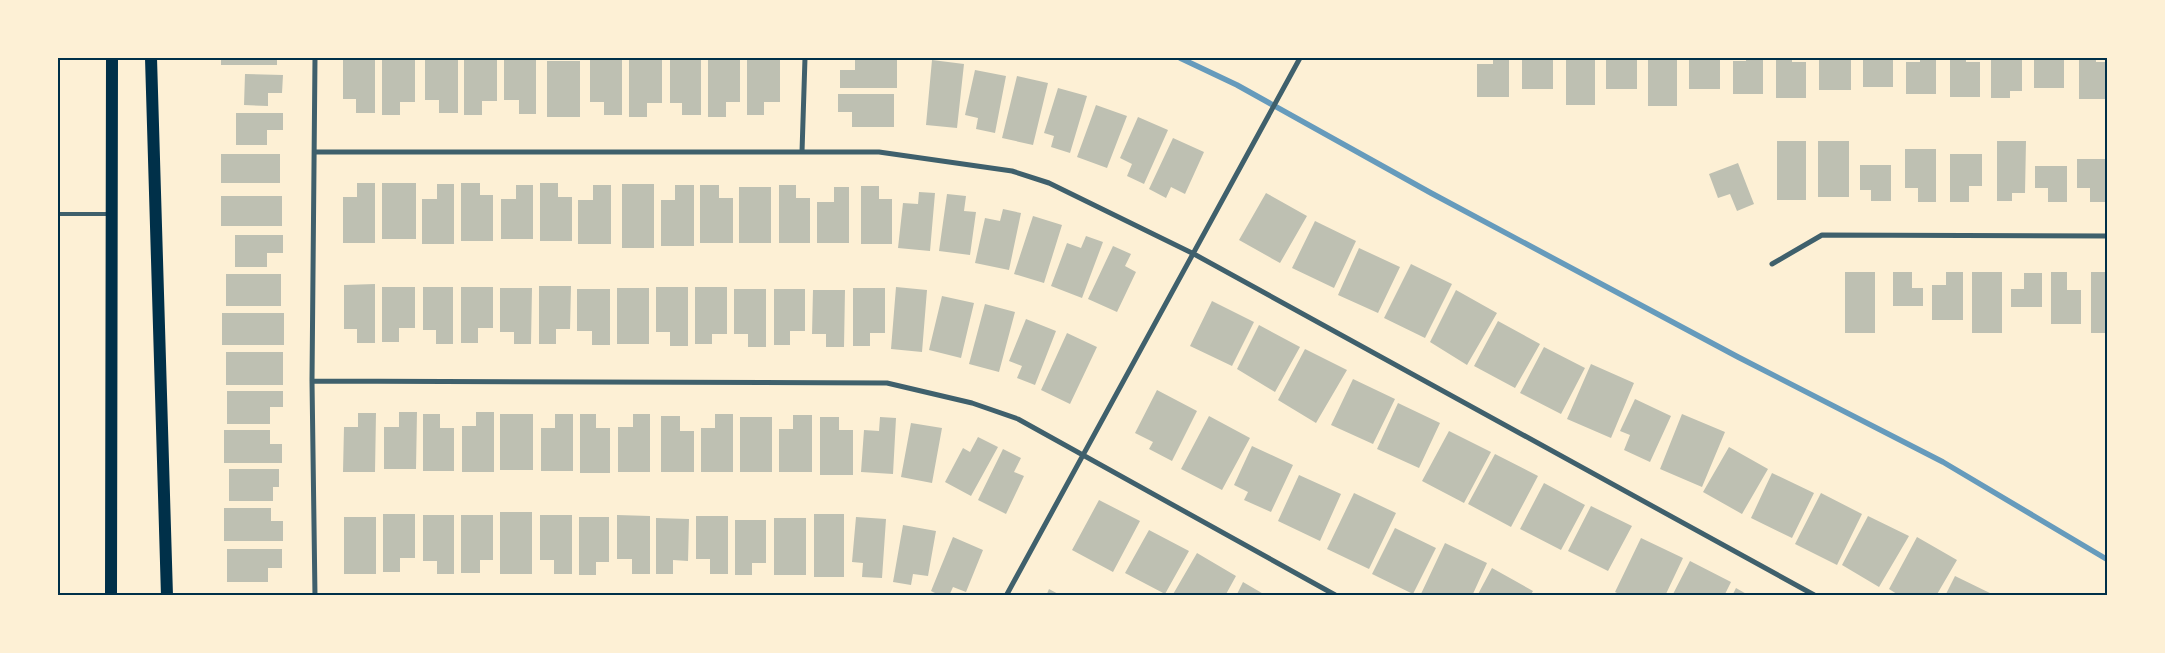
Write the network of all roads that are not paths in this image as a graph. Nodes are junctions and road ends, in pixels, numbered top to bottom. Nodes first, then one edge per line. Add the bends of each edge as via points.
1 (112, 58) edge
2 (151, 58) edge
3 (315, 58) edge
4 (805, 58) edge
5 (1300, 58) edge
6 (315, 152) junction
7 (802, 152) junction
8 (58, 214) edge
9 (111, 214) junction
10 (2108, 236) edge
11 (1194, 254) junction
12 (1772, 264) dead end
13 (312, 381) junction
14 (1083, 456) junction
15 (111, 596) edge
16 (167, 596) edge
17 (315, 596) edge
18 (1006, 596) edge
19 (1337, 596) edge
20 (1816, 596) edge

1 - 9 main road
2 - 16 main road
3 - 6 street
4 - 7 street
5 - 11 street
6 - 7 street
6 - 13 street
7 - 11 street via 879,152 1012,172 1049,182
8 - 9 lane
9 - 15 main road
10 - 12 street via 1822,235
11 - 14 street
11 - 20 street
13 - 14 street via 887,383 972,403 1018,418
13 - 17 street
14 - 18 street
14 - 19 street

